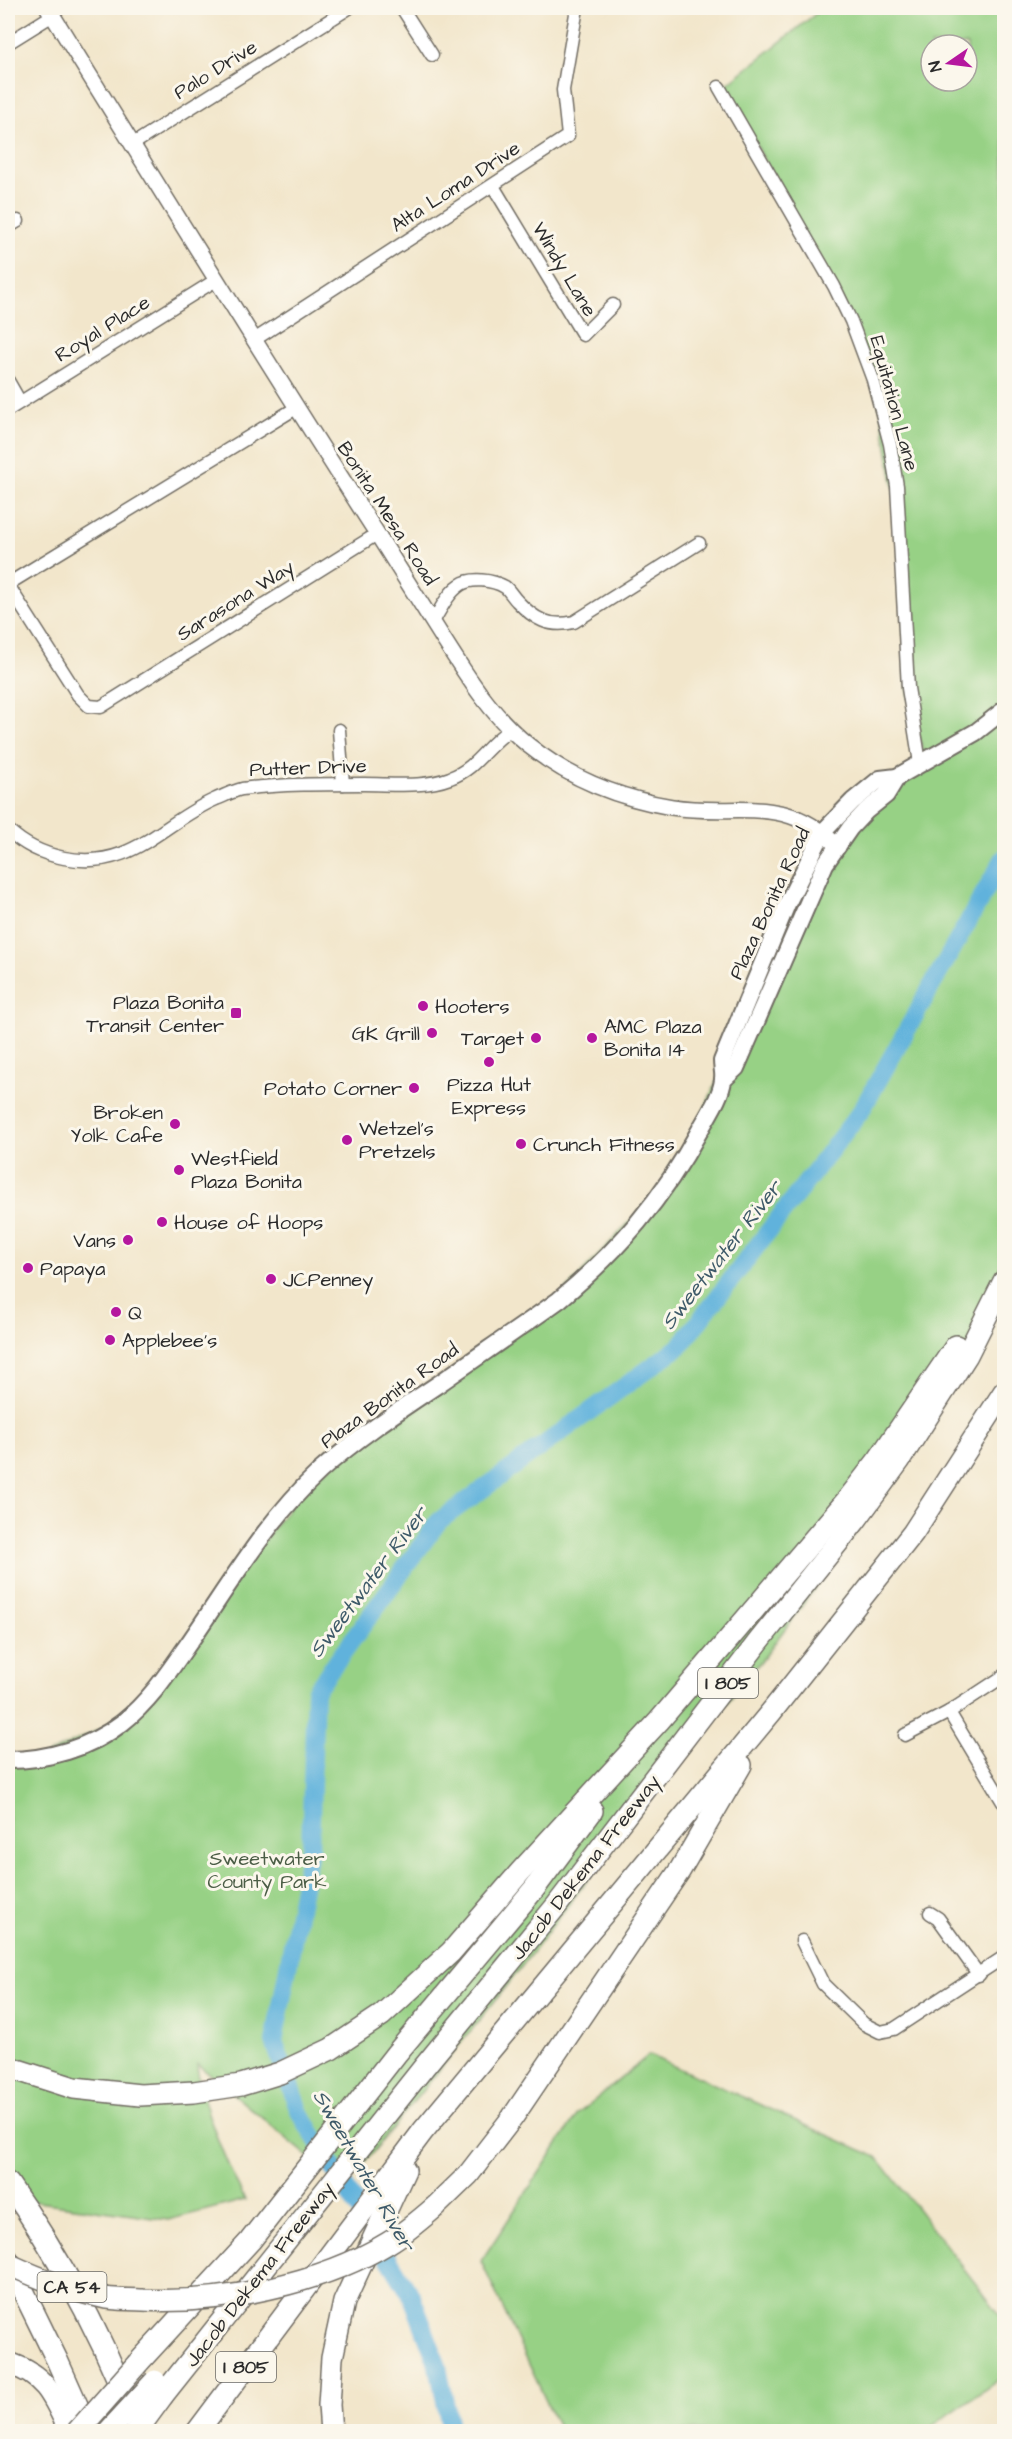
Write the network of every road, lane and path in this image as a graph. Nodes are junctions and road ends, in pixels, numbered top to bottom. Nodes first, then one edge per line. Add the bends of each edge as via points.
1 (349, 8) edge
2 (402, 8) edge
3 (577, 8) edge
4 (50, 11) edge
5 (8, 43) edge
6 (432, 55) dead end
7 (719, 87) dead end
8 (132, 144) junction
9 (493, 186) junction
10 (216, 280) junction
11 (613, 305) dead end
12 (254, 340) junction
13 (8, 381) edge
14 (20, 402) junction
15 (296, 408) junction
16 (8, 410) edge
17 (377, 534) junction
18 (699, 543) dead end
19 (8, 585) edge
20 (433, 622) junction
21 (1005, 710) edge
22 (339, 730) dead end
23 (510, 730) junction
24 (920, 763) junction
25 (897, 777) junction
26 (342, 784) junction
27 (8, 830) edge
28 (823, 832) junction
29 (838, 847) junction
30 (723, 1080) junction
31 (1005, 1276) edge
32 (1005, 1281) edge
33 (1005, 1392) edge
34 (1005, 1676) edge
35 (772, 1711) junction
36 (950, 1712) junction
37 (659, 1721) junction
38 (905, 1735) dead end
39 (8, 1760) edge
40 (1003, 1802) edge
41 (930, 1913) dead end
42 (802, 1941) dead end
43 (1005, 1957) edge
44 (979, 1975) junction
45 (8, 2067) edge
46 (423, 2131) junction
47 (8, 2183) edge
48 (8, 2262) edge
49 (8, 2363) edge
50 (159, 2388) junction
51 (125, 2397) junction
52 (70, 2432) edge
53 (77, 2432) edge
54 (89, 2432) edge
55 (108, 2432) edge
56 (137, 2432) edge
57 (144, 2432) edge
58 (196, 2432) edge
59 (331, 2432) edge

1 - 8 street, Palo Drive
2 - 6 street
3 - 9 street, Alta Loma Drive via 562,90 568,136
4 - 5 street
4 - 8 street, Bonita Mesa Road
7 - 24 street, Equitation Lane via 834,286 873,380 897,486 908,688
8 - 10 street, Bonita Mesa Road
9 - 11 street, Windy Lane via 583,335
9 - 12 street, Alta Loma Drive
10 - 12 street, Bonita Mesa Road
10 - 14 street, Royal Place
12 - 15 street, Bonita Mesa Road
13 - 14 street
14 - 16 street, Royal Place
15 - 17 street, Bonita Mesa Road
15 - 19 street
17 - 19 street, Sarasona Way via 101,707 88,706 83,700
17 - 20 street, Bonita Mesa Road
18 - 20 street via 574,622 561,625 541,621 530,615 504,587 474,580 451,593
20 - 23 street, Bonita Mesa Road via 473,686
21 - 24 main road, Plaza Bonita Road via 976,732
22 - 26 street
23 - 26 street, Putter Drive via 469,768 439,782
23 - 28 street, Bonita Mesa Road via 550,763 599,788 675,807 781,812
24 - 25 main road, Plaza Bonita Road
25 - 28 main road, Plaza Bonita Road via 880,779
25 - 29 main road, Plaza Bonita Road via 886,795 850,828
26 - 27 street, Putter Drive via 240,789 197,808 137,848 106,858 58,857 34,848
28 - 29 street, Bonita Mesa Road
28 - 30 main road, Plaza Bonita Road via 787,904 722,1061
29 - 30 main road, Plaza Bonita Road via 825,864 736,1068
30 - 39 main road, Plaza Bonita Road via 682,1163 636,1227 559,1300 365,1433 319,1472 264,1535 153,1694 122,1723 96,1740 72,1750
31 - 37 highway via 860,1483
32 - 50 highway, Jacob Dekema Freeway / I 805 via 967,1355 855,1521 557,1905 214,2331
33 - 35 highway, Jacob Dekema Freeway / I 805 via 913,1533
34 - 36 street
35 - 46 highway, Jacob Dekema Freeway / I 805
35 - 48 highway, bridge via 680,1870 512,2118 468,2175 388,2244 310,2277 254,2292 159,2301 108,2298 47,2282
36 - 38 street
36 - 40 street
37 - 45 highway via 451,1952 382,2015 331,2049 280,2073 241,2085 194,2092 140,2095 74,2088
37 - 53 highway, bridge via 534,1888 396,2054 250,2241
41 - 44 street via 938,1918
42 - 44 street via 823,1984 864,2024 880,2032 894,2029
43 - 44 street
46 - 58 highway, Jacob Dekema Freeway / I 805, bridge
46 - 59 highway via 344,2302 332,2358
47 - 51 highway, CA 54 via 90,2316
48 - 54 highway, CA 54
49 - 52 highway via 25,2368 44,2382
50 - 55 highway, bridge
50 - 56 highway, Jacob Dekema Freeway / I 805, bridge
51 - 56 highway, CA 54
51 - 57 highway

